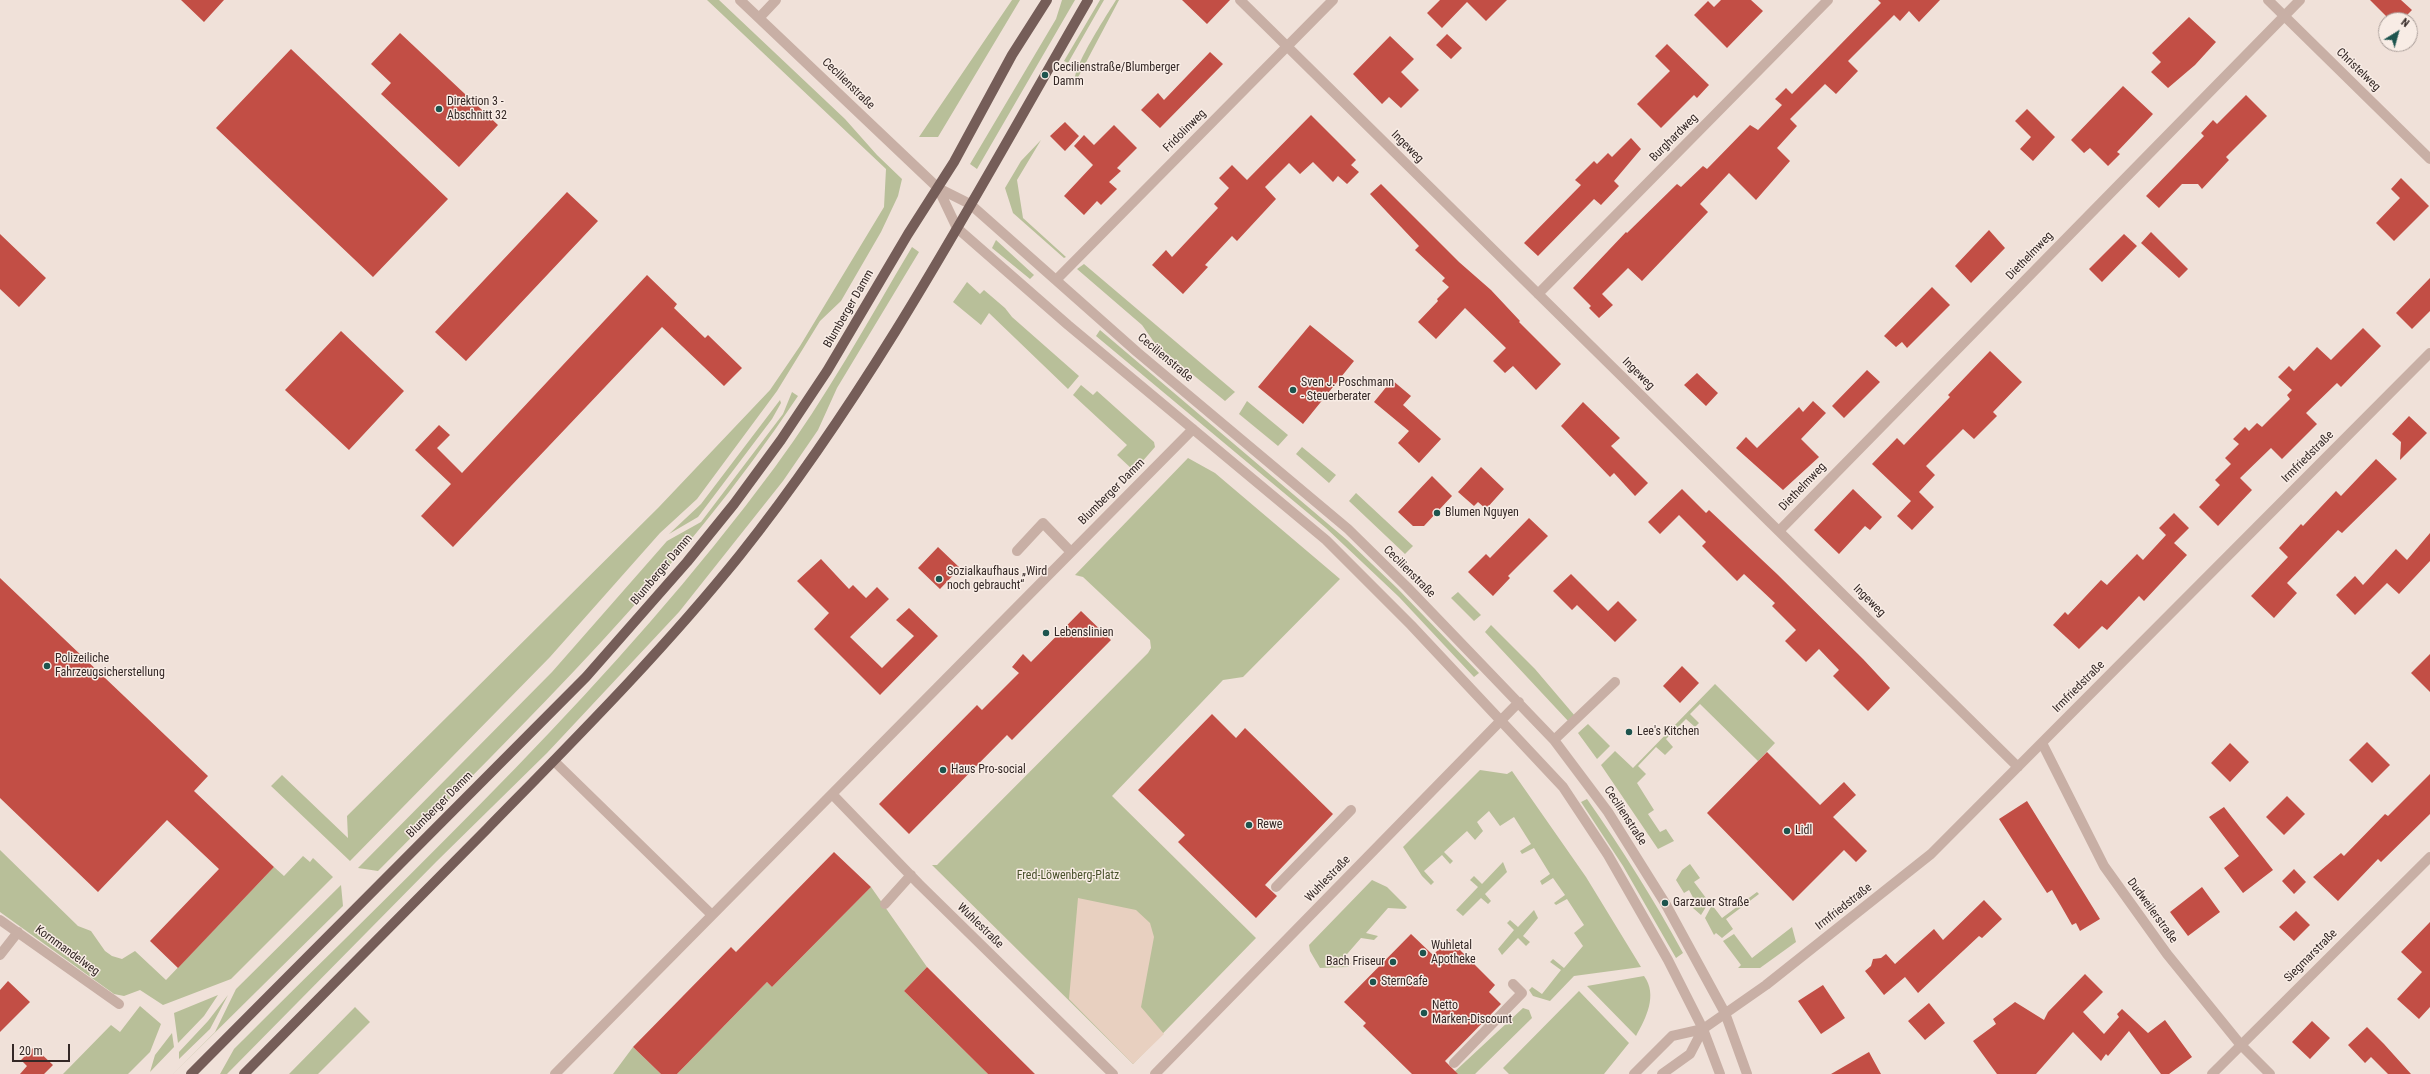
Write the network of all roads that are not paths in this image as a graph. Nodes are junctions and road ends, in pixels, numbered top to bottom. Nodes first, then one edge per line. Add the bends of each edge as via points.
1 (740, 0) edge
2 (776, 0) edge
3 (1047, 0) edge
4 (1088, 0) edge
5 (1240, 0) edge
6 (1333, 0) edge
7 (1828, 0) edge
8 (2268, 0) edge
9 (2300, 0) edge
10 (2284, 16) junction
11 (759, 18) junction
12 (1287, 46) junction
13 (2430, 159) edge
14 (938, 188) junction
15 (970, 204) junction
16 (957, 228) junction
17 (1056, 280) junction
18 (1538, 294) junction
19 (2430, 353) edge
20 (1193, 429) junction
21 (1779, 531) junction
22 (1017, 551) dead end
23 (1071, 552) junction
24 (1616, 682) dead end
25 (1519, 702) junction
26 (1502, 720) junction
27 (1554, 740) junction
28 (2042, 743) junction
29 (554, 761) junction
30 (2018, 767) junction
31 (832, 794) junction
32 (1351, 810) dead end
33 (2430, 857) edge
34 (911, 875) junction
35 (1276, 887) dead end
36 (885, 904) dead end
37 (712, 915) junction
38 (0, 920) edge
39 (18, 932) junction
40 (0, 955) edge
41 (1513, 984) dead end
42 (119, 1004) dead end
43 (1725, 1013) junction
44 (1703, 1029) junction
45 (2240, 1044) junction
46 (1454, 1063) dead end
47 (191, 1074) edge
48 (244, 1074) edge
49 (555, 1074) edge
50 (1113, 1074) edge
51 (1155, 1074) edge
52 (1634, 1074) edge
53 (1662, 1074) edge
54 (1720, 1074) edge
55 (1747, 1074) edge
56 (2212, 1074) edge
57 (2270, 1074) edge

1 - 11 street, Cecilienstraße
2 - 11 street
3 - 14 main road, Blumberger Damm via 1012,55
4 - 15 main road
5 - 12 street, Ingeweg
6 - 12 street, Fridolinweg
7 - 18 street, Burghardweg
8 - 10 street, Christelweg
9 - 10 street, Diethelmweg
10 - 13 street, Christelweg
10 - 21 street, Diethelmweg
11 - 14 street, Cecilienstraße
12 - 17 street, Fridolinweg
12 - 18 street, Ingeweg
14 - 15 street, Cecilienstraße
14 - 16 street, Cecilienstraße
14 - 47 main road, Blumberger Damm via 816,389 734,504 686,562 586,677
15 - 16 main road
15 - 17 street, Cecilienstraße
16 - 20 street, Cecilienstraße
16 - 29 main road via 841,417 758,531 682,624
17 - 25 street, Cecilienstraße via 1137,352 1348,529
18 - 21 street, Ingeweg
19 - 28 street, Irmfriedstraße
20 - 23 street, Blumberger Damm
20 - 26 street, Cecilienstraße via 1326,540
21 - 30 street, Ingeweg
22 - 23 street via 1043,523
23 - 31 street, Blumberger Damm
24 - 27 street
25 - 26 street, Wuhlestraße
25 - 27 street, Cecilienstraße
26 - 44 street, Cecilienstraße via 1563,788 1582,815 1631,894
26 - 51 street, Wuhlestraße
27 - 43 street, Cecilienstraße via 1604,806 1657,890
28 - 30 street, Irmfriedstraße
28 - 45 street, Dudweilerstraße via 2104,866 2167,954
29 - 37 street
29 - 48 main road
30 - 43 street, Irmfriedstraße via 1931,854 1766,985
31 - 34 street, Wuhlestraße
31 - 37 street, Blumberger Damm
32 - 35 street
33 - 45 street, Siegmarstraße
34 - 36 street
34 - 50 street, Wuhlestraße
37 - 49 street, Blumberger Damm
38 - 39 street, Kornmandelweg
39 - 40 street
39 - 42 street, Kornmandelweg
41 - 46 street via 1522,993
43 - 44 street
43 - 55 street, Cecilienstraße
44 - 52 street via 1672,1036
44 - 53 street via 1690,1054
44 - 54 street, Cecilienstraße
45 - 56 street, Siegmarstraße
45 - 57 street, Dudweilerstraße

